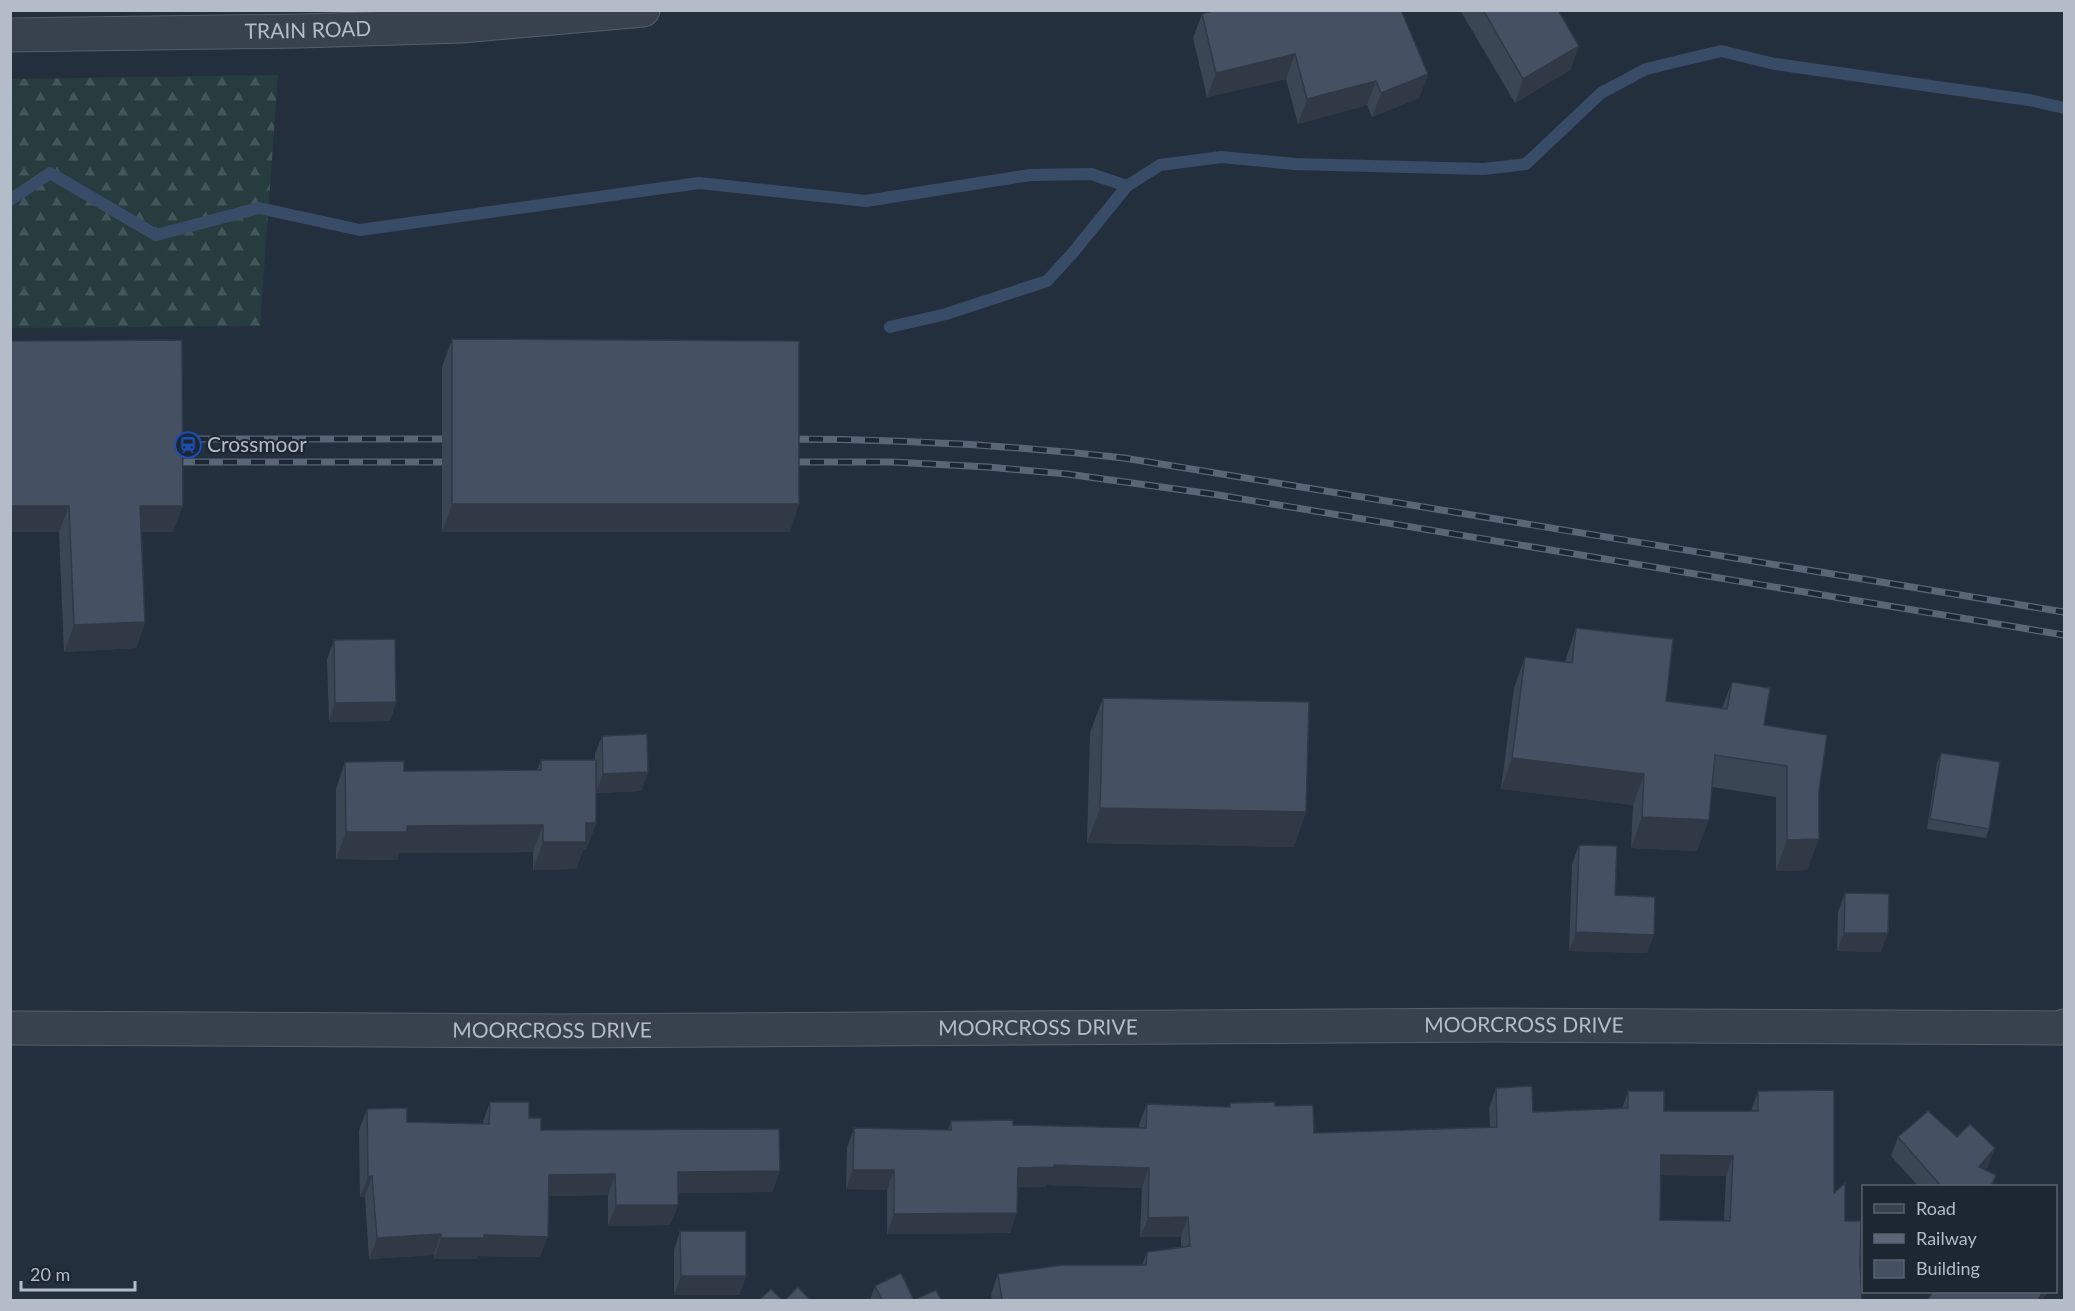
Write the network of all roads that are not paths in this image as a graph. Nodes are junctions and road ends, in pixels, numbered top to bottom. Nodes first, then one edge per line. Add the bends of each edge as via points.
1 (643, 10) edge
2 (10, 35) edge
3 (10, 1028) edge
4 (2064, 1034) edge

1 - 2 street, TRAIN ROAD via 439,27
3 - 4 street, MOORCROSS DRIVE via 561,1031 1498,1025

